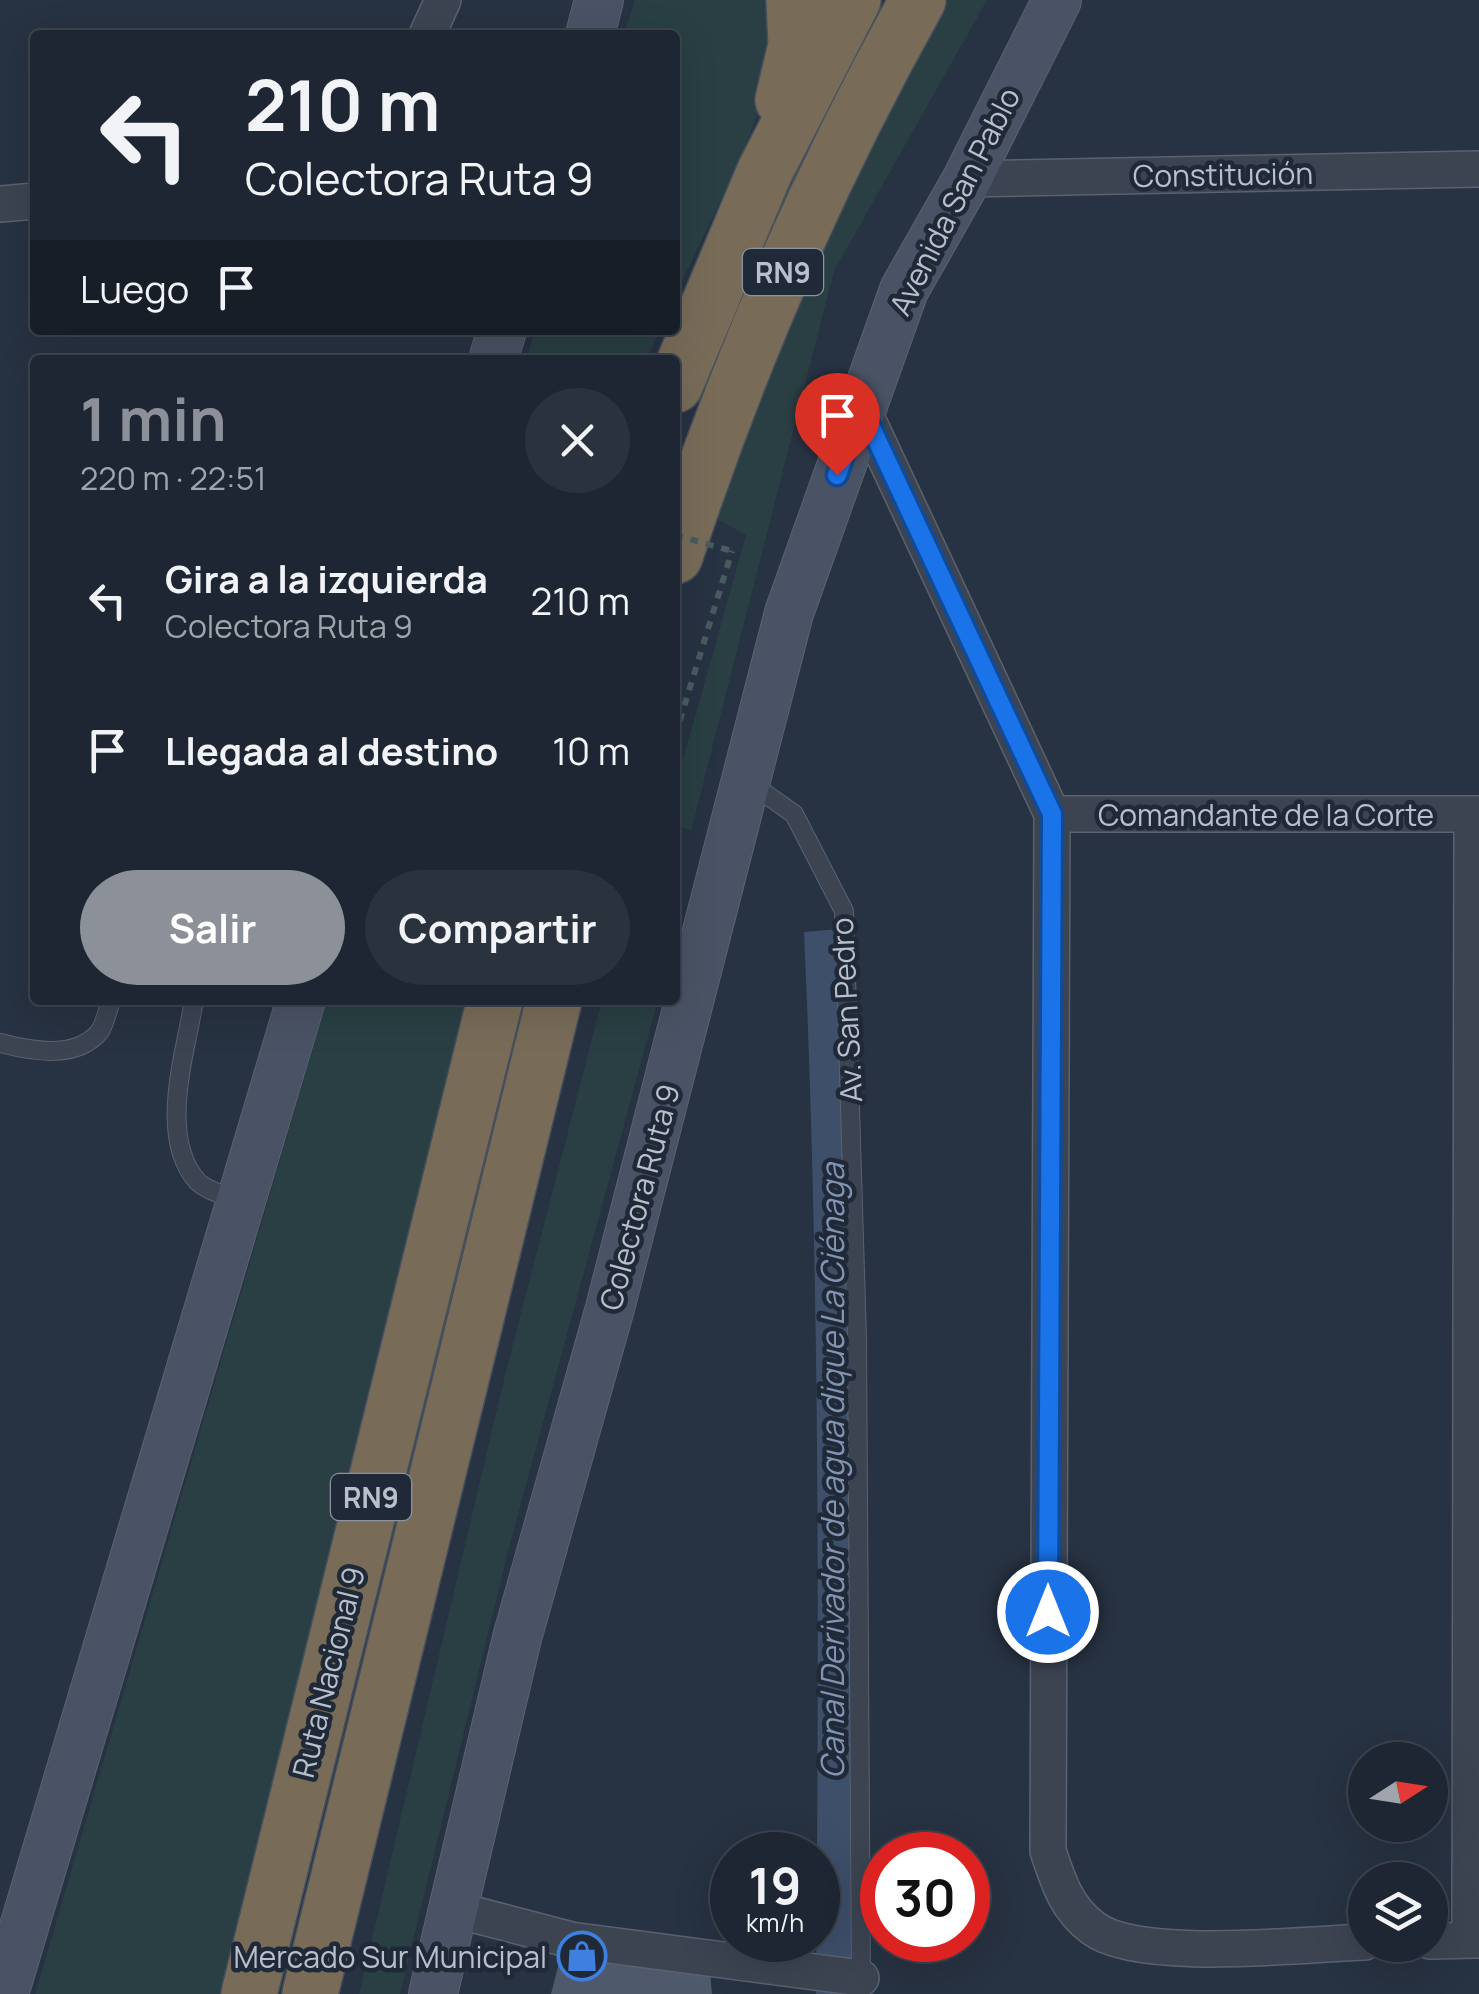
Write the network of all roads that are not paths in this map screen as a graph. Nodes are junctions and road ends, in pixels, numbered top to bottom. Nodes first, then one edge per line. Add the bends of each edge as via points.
1 (443, 0) edge
2 (599, 0) edge
3 (794, 0) edge
4 (853, 0) edge
5 (918, 0) edge
6 (1057, 0) edge
7 (428, 30) edge
8 (591, 30) edge
9 (1479, 169) edge
10 (766, 171) junction
11 (968, 178) junction
12 (30, 202) edge
13 (0, 204) edge
14 (680, 374) edge
15 (861, 406) junction
16 (680, 542) edge
17 (747, 781) junction
18 (1052, 814) junction
19 (1476, 814) edge
20 (109, 1005) edge
21 (193, 1005) edge
22 (301, 1005) edge
23 (494, 1005) edge
24 (553, 1005) edge
25 (0, 1044) edge
26 (243, 1202) junction
27 (453, 1909) junction
28 (1474, 1940) edge
29 (1448, 1941) edge
30 (1348, 1943) edge
31 (860, 1983) edge
32 (4, 1994) edge
33 (249, 1994) edge
34 (310, 1994) edge
35 (433, 1994) edge

1 - 7 street
2 - 8 street
3 - 10 highway via 796,45
4 - 10 highway, RN9
5 - 16 highway, RN9 via 758,328
6 - 11 street, Avenida San Pablo
9 - 11 street, Constitución
10 - 14 highway, RN9
11 - 15 street, Avenida San Pablo via 904,290
12 - 13 street
15 - 17 street, Colectora Ruta 9 via 789,613
15 - 18 street
17 - 27 street, Colectora Ruta 9 via 516,1638
17 - 31 lane, Av. San Pedro via 794,814 844,911 858,1338
18 - 19 street, Comandante de la Corte
18 - 30 street via 1048,1851 1064,1898 1095,1930 1155,1949
19 - 28 street
20 - 25 lane via 100,1031 74,1049
21 - 26 lane via 178,1096 185,1160 199,1184
22 - 26 street
23 - 33 highway, Ruta Nacional 9 / RN9
24 - 34 highway, Ruta Nacional 9 / RN9
26 - 32 street
27 - 31 street via 571,1940
27 - 35 street, Colectora Ruta 9
28 - 29 street

